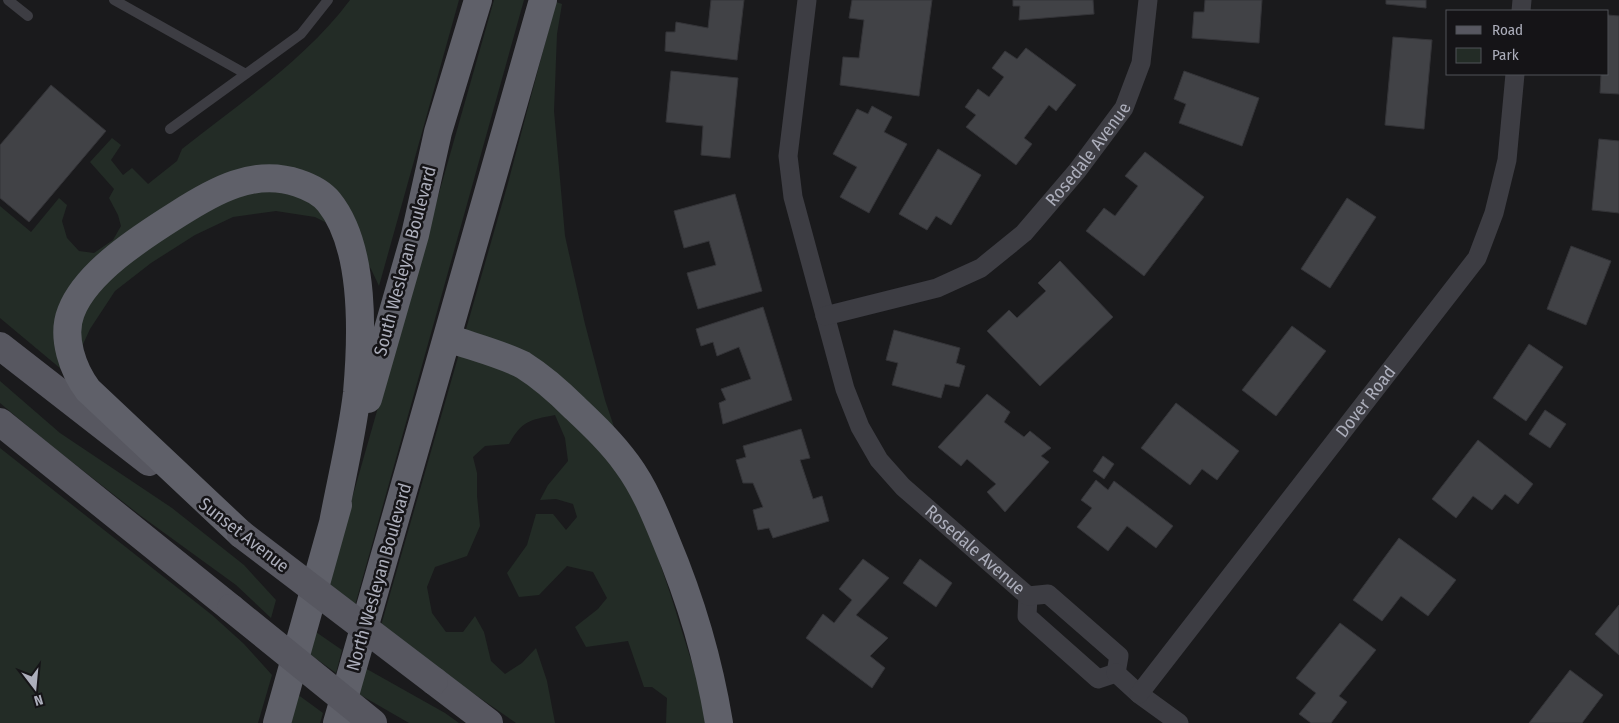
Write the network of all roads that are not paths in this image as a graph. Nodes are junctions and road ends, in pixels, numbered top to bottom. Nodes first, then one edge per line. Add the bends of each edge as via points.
1 (8, 0) edge
2 (114, 0) edge
3 (328, 0) edge
4 (478, 0) edge
5 (543, 0) edge
6 (807, 0) edge
7 (1148, 0) edge
8 (28, 16) dead end
9 (246, 74) junction
10 (1515, 75) edge
11 (170, 129) dead end
12 (826, 316) junction
13 (448, 338) junction
14 (0, 346) edge
15 (0, 422) edge
16 (333, 523) junction
17 (241, 534) junction
18 (1028, 596) junction
19 (688, 599) junction
20 (1116, 673) junction
21 (1139, 694) junction
22 (277, 723) edge
23 (337, 723) edge
24 (373, 723) edge
25 (490, 723) edge
26 (719, 723) edge
27 (732, 723) edge
28 (1179, 723) edge

1 - 8 lane
2 - 9 lane
3 - 9 lane via 301,34
4 - 16 highway, South Wesleyan Boulevard via 438,132 415,235
5 - 13 highway
6 - 12 street, Rosedale Avenue via 788,156 793,197
7 - 12 street, Rosedale Avenue via 1141,63 1124,108 1077,171 1024,233 981,268 937,288
9 - 11 lane
10 - 21 street, Dover Road via 1507,160 1494,212 1477,258
12 - 18 street, Rosedale Avenue via 845,390 860,427 879,460 903,487
13 - 19 highway via 521,364 561,394 604,436 641,485
13 - 23 highway, North Wesleyan Boulevard
14 - 17 main road, Sunset Avenue
15 - 24 main road, bridge
16 - 17 highway via 360,358 353,253 338,214 311,187 290,180 252,179 206,196 126,248 76,300 67,328 78,377 88,390
16 - 22 highway
17 - 25 main road, Sunset Avenue, bridge
18 - 20 street via 1048,594 1118,656
18 - 20 street, Rosedale Avenue via 1027,616 1098,678
19 - 26 highway
19 - 27 highway
20 - 21 street
21 - 28 street

